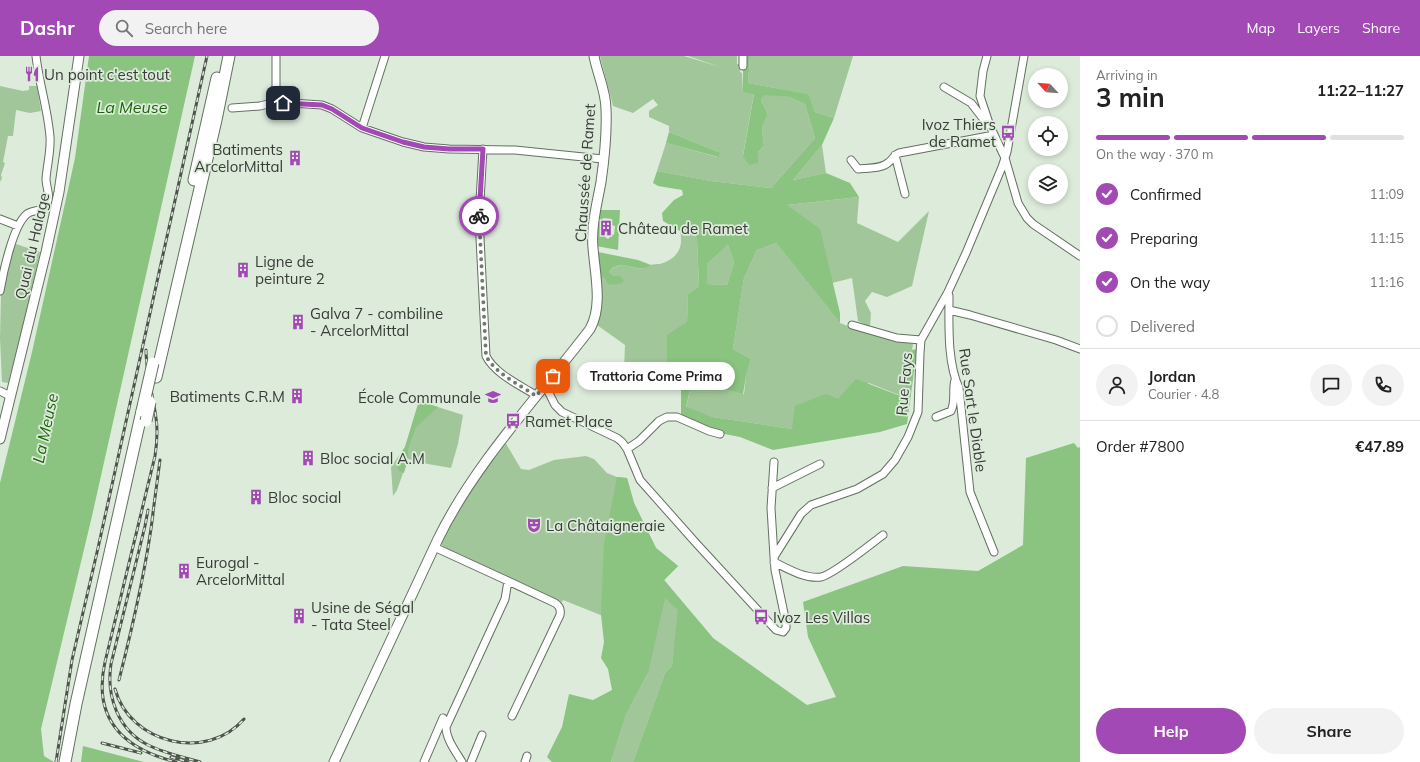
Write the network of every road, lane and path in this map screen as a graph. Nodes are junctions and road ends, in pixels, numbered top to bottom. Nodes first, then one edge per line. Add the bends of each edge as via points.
1 (36, 56) edge
2 (79, 56) edge
3 (222, 56) edge
4 (229, 56) edge
5 (276, 56) edge
6 (385, 56) edge
7 (594, 56) edge
8 (743, 56) edge
9 (987, 56) edge
10 (1024, 56) edge
11 (743, 66) dead end
12 (944, 87) dead end
13 (276, 102) junction
14 (232, 108) dead end
15 (989, 123) junction
16 (362, 128) junction
17 (994, 135) junction
18 (483, 149) junction
19 (895, 155) junction
20 (1005, 158) junction
21 (603, 159) junction
22 (851, 160) dead end
23 (906, 194) dead end
24 (0, 219) edge
25 (18, 226) junction
26 (1080, 256) edge
27 (0, 291) edge
28 (948, 292) junction
29 (949, 310) junction
30 (852, 325) dead end
31 (921, 340) junction
32 (1080, 349) edge
33 (955, 380) junction
34 (545, 385) junction
35 (0, 393) edge
36 (10, 396) junction
37 (536, 396) junction
38 (144, 416) junction
39 (936, 417) dead end
40 (720, 434) dead end
41 (0, 440) edge
42 (626, 449) junction
43 (774, 462) dead end
44 (820, 464) dead end
45 (772, 488) junction
46 (883, 535) dead end
47 (434, 547) junction
48 (994, 552) dead end
49 (774, 559) junction
50 (508, 582) junction
51 (512, 716) dead end
52 (443, 718) dead end
53 (482, 734) dead end
54 (435, 736) junction
55 (449, 738) junction
56 (65, 762) edge
57 (72, 762) edge
58 (334, 762) edge
59 (424, 762) edge
60 (462, 762) edge
61 (471, 762) edge

1 - 25 street via 49,124 50,153 46,182 49,197 42,209 27,214
2 - 36 main road, Quai du Halage via 54,214
3 - 38 highway, bridge via 153,363
4 - 38 highway, bridge via 156,377
5 - 13 street
6 - 16 street
7 - 21 main road, Chaussée de Ramet via 605,98
8 - 11 street
9 - 15 street via 980,96
10 - 20 street, Rue Fays
12 - 15 street via 971,104
13 - 14 street
13 - 16 street via 322,105
15 - 17 street
16 - 18 street via 424,147
17 - 19 street
17 - 20 street
18 - 21 street
18 - 37 street via 479,218 486,356 497,370
19 - 22 street via 889,163 873,168 858,169
19 - 23 street
20 - 26 street via 1018,203 1026,218
20 - 28 street, Rue Fays
21 - 34 main road, Chaussée de Ramet via 593,231 595,316 590,329
24 - 25 street
25 - 27 street
28 - 29 street, Rue Sart le Diable
28 - 31 street, Rue Fays
29 - 32 street
29 - 33 street, Rue Sart le Diable
30 - 31 street via 897,338
31 - 49 street, Rue Fays via 918,412 895,460 883,474 857,489 811,505 801,514
33 - 39 street via 954,405 951,411
33 - 48 street, Rue Sart le Diable via 959,388 970,492
34 - 37 main road
34 - 42 street via 555,405 562,412 617,438
35 - 36 street
36 - 41 main road, Quai du Halage
37 - 47 main road via 469,486
38 - 56 highway via 76,704
38 - 57 highway
40 - 42 street via 677,417 667,417
42 - 49 street via 640,480 776,630 783,632 786,623 774,570
43 - 45 street
44 - 45 street
45 - 49 street
46 - 49 street via 836,570 822,577 792,572
47 - 50 street
47 - 58 main road
50 - 51 street via 556,603 561,610
50 - 55 street via 505,599 447,724 446,733
52 - 54 street
53 - 61 street
54 - 55 street
54 - 59 street
55 - 60 street

